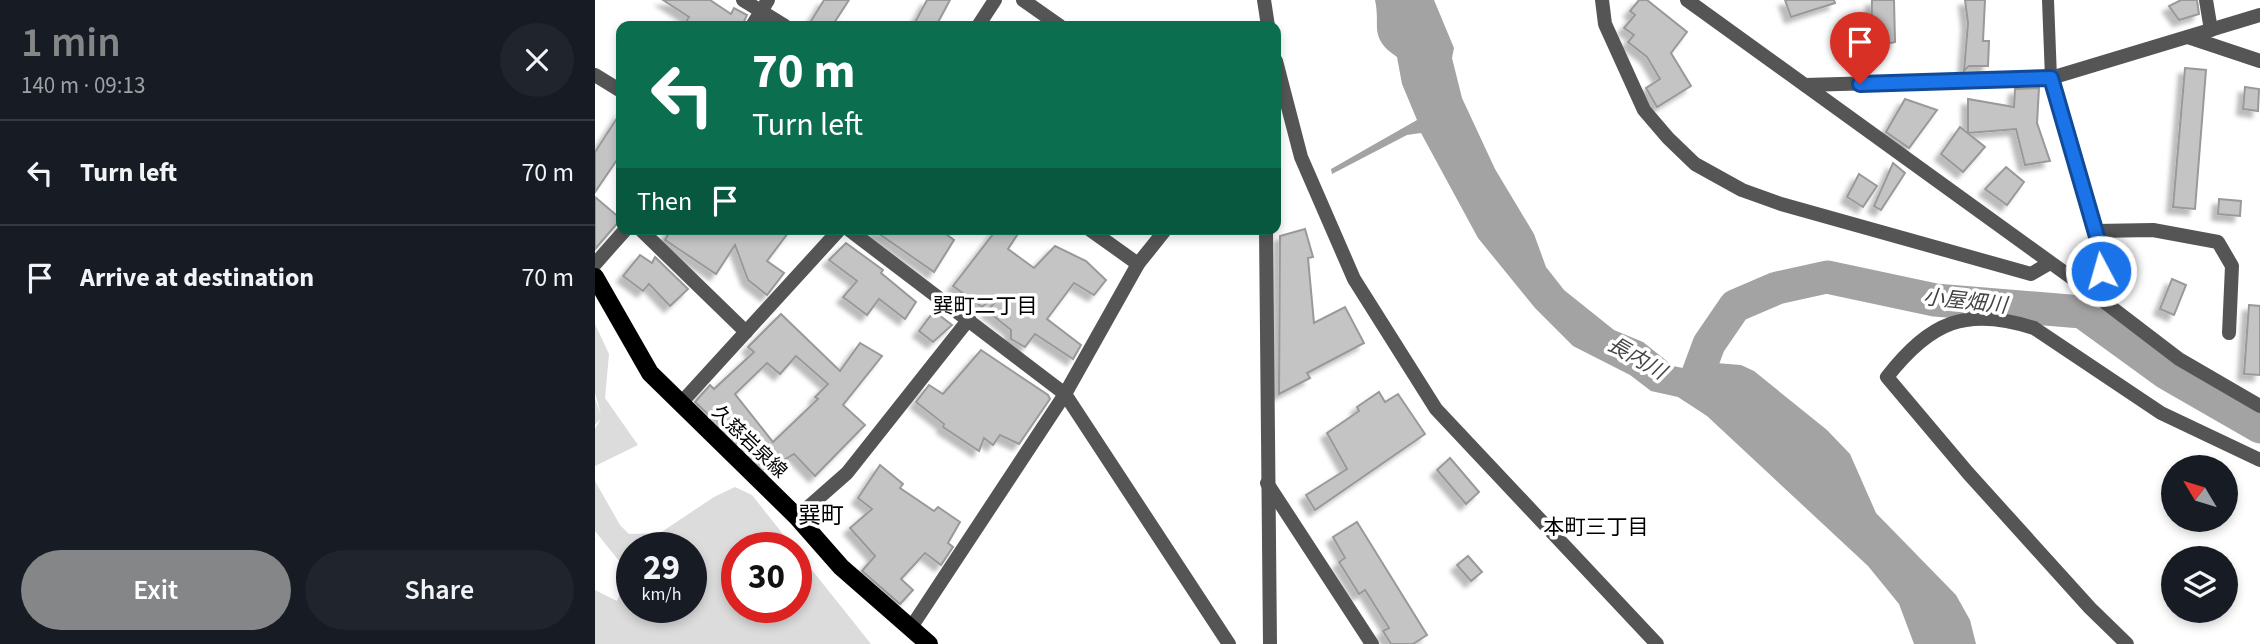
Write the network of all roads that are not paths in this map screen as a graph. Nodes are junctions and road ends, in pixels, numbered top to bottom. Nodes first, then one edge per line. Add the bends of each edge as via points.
1 (743, 0) edge
2 (995, 0) edge
3 (1023, 0) edge
4 (1263, 0) edge
5 (1602, 0) edge
6 (1687, 0) edge
7 (2048, 0) edge
8 (2206, 0) edge
9 (765, 6) edge
10 (2260, 15) edge
11 (755, 21) edge
12 (780, 21) edge
13 (981, 21) edge
14 (1053, 21) edge
15 (1267, 21) edge
16 (2211, 30) junction
17 (2188, 37) junction
18 (2260, 61) edge
19 (595, 75) edge
20 (2051, 78) junction
21 (1281, 80) edge
22 (1805, 85) junction
23 (616, 88) edge
24 (2095, 231) junction
25 (621, 235) edge
26 (647, 235) edge
27 (835, 235) edge
28 (856, 235) edge
29 (1097, 235) edge
30 (1161, 235) edge
31 (1266, 235) edge
32 (2050, 263) junction
33 (595, 264) edge
34 (1138, 264) junction
35 (595, 277) edge
36 (2090, 291) junction
37 (969, 319) junction
38 (746, 332) junction
39 (2229, 333) dead end
40 (1065, 394) junction
41 (681, 403) junction
42 (2260, 407) edge
43 (2260, 460) edge
44 (1267, 483) junction
45 (797, 517) junction
46 (909, 629) junction
47 (929, 644) edge
48 (1229, 644) edge
49 (1270, 644) edge
50 (1372, 644) edge
51 (1657, 644) edge
52 (2127, 644) edge

1 - 9 street
2 - 13 street
3 - 14 street
4 - 15 street
5 - 32 street via 1605,24 1644,110 1695,164 1742,190 1781,204 2031,274
6 - 22 street
7 - 20 street
8 - 16 street
9 - 11 street
9 - 12 street
10 - 16 street
16 - 17 street
17 - 18 street
17 - 20 street
19 - 23 street
20 - 22 street
20 - 24 street
21 - 51 street via 1301,157 1355,279 1436,409
22 - 32 street
24 - 36 street via 2102,254 2101,271
24 - 39 street via 2153,230 2218,242 2232,266
25 - 33 street
26 - 38 street
27 - 38 street
28 - 37 street
29 - 34 street
30 - 34 street
31 - 44 street
32 - 36 street
34 - 40 street
35 - 41 main road, 久慈岩泉線 via 650,373
36 - 42 street via 2179,359
37 - 40 street
37 - 45 street via 847,473
38 - 41 street
40 - 46 street
40 - 48 street
41 - 45 main road, 久慈岩泉線
43 - 52 street via 2161,413 2034,328 2011,321 1982,318 1955,322 1927,334 1887,377 1968,473
44 - 49 street
44 - 50 street
45 - 46 main road, 久慈岩泉線 via 841,566
46 - 47 main road, 久慈岩泉線

